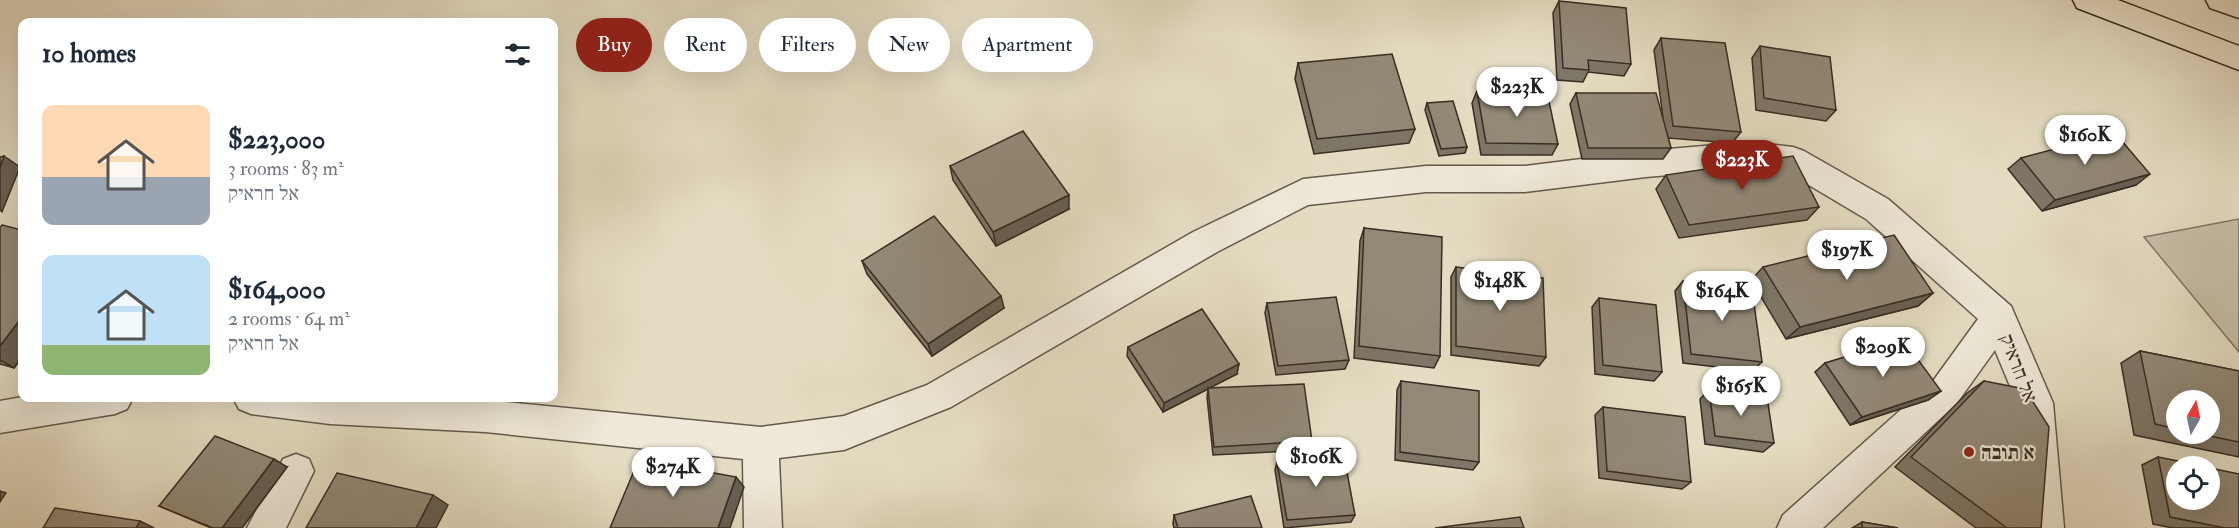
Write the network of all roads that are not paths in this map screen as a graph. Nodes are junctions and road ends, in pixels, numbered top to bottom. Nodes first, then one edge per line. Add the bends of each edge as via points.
1 (2087, 0) edge
2 (2220, 0) edge
3 (2239, 7) edge
4 (2239, 58) edge
5 (1999, 316) junction
6 (91, 402) edge
7 (283, 402) edge
8 (0, 417) edge
9 (761, 444) junction
10 (296, 471) dead end
11 (266, 528) edge
12 (763, 528) edge
13 (1796, 528) edge
14 (2045, 528) edge

1 - 4 highway
2 - 3 highway
5 - 9 street via 1877,209 1793,160 1750,155 1525,179 1426,179 1325,189 1302,192 1205,242 939,396 844,433
5 - 13 street via 1945,392
5 - 14 street, אל חראיק via 2035,403
6 - 8 street
7 - 9 street via 485,416
9 - 12 street
10 - 11 street

